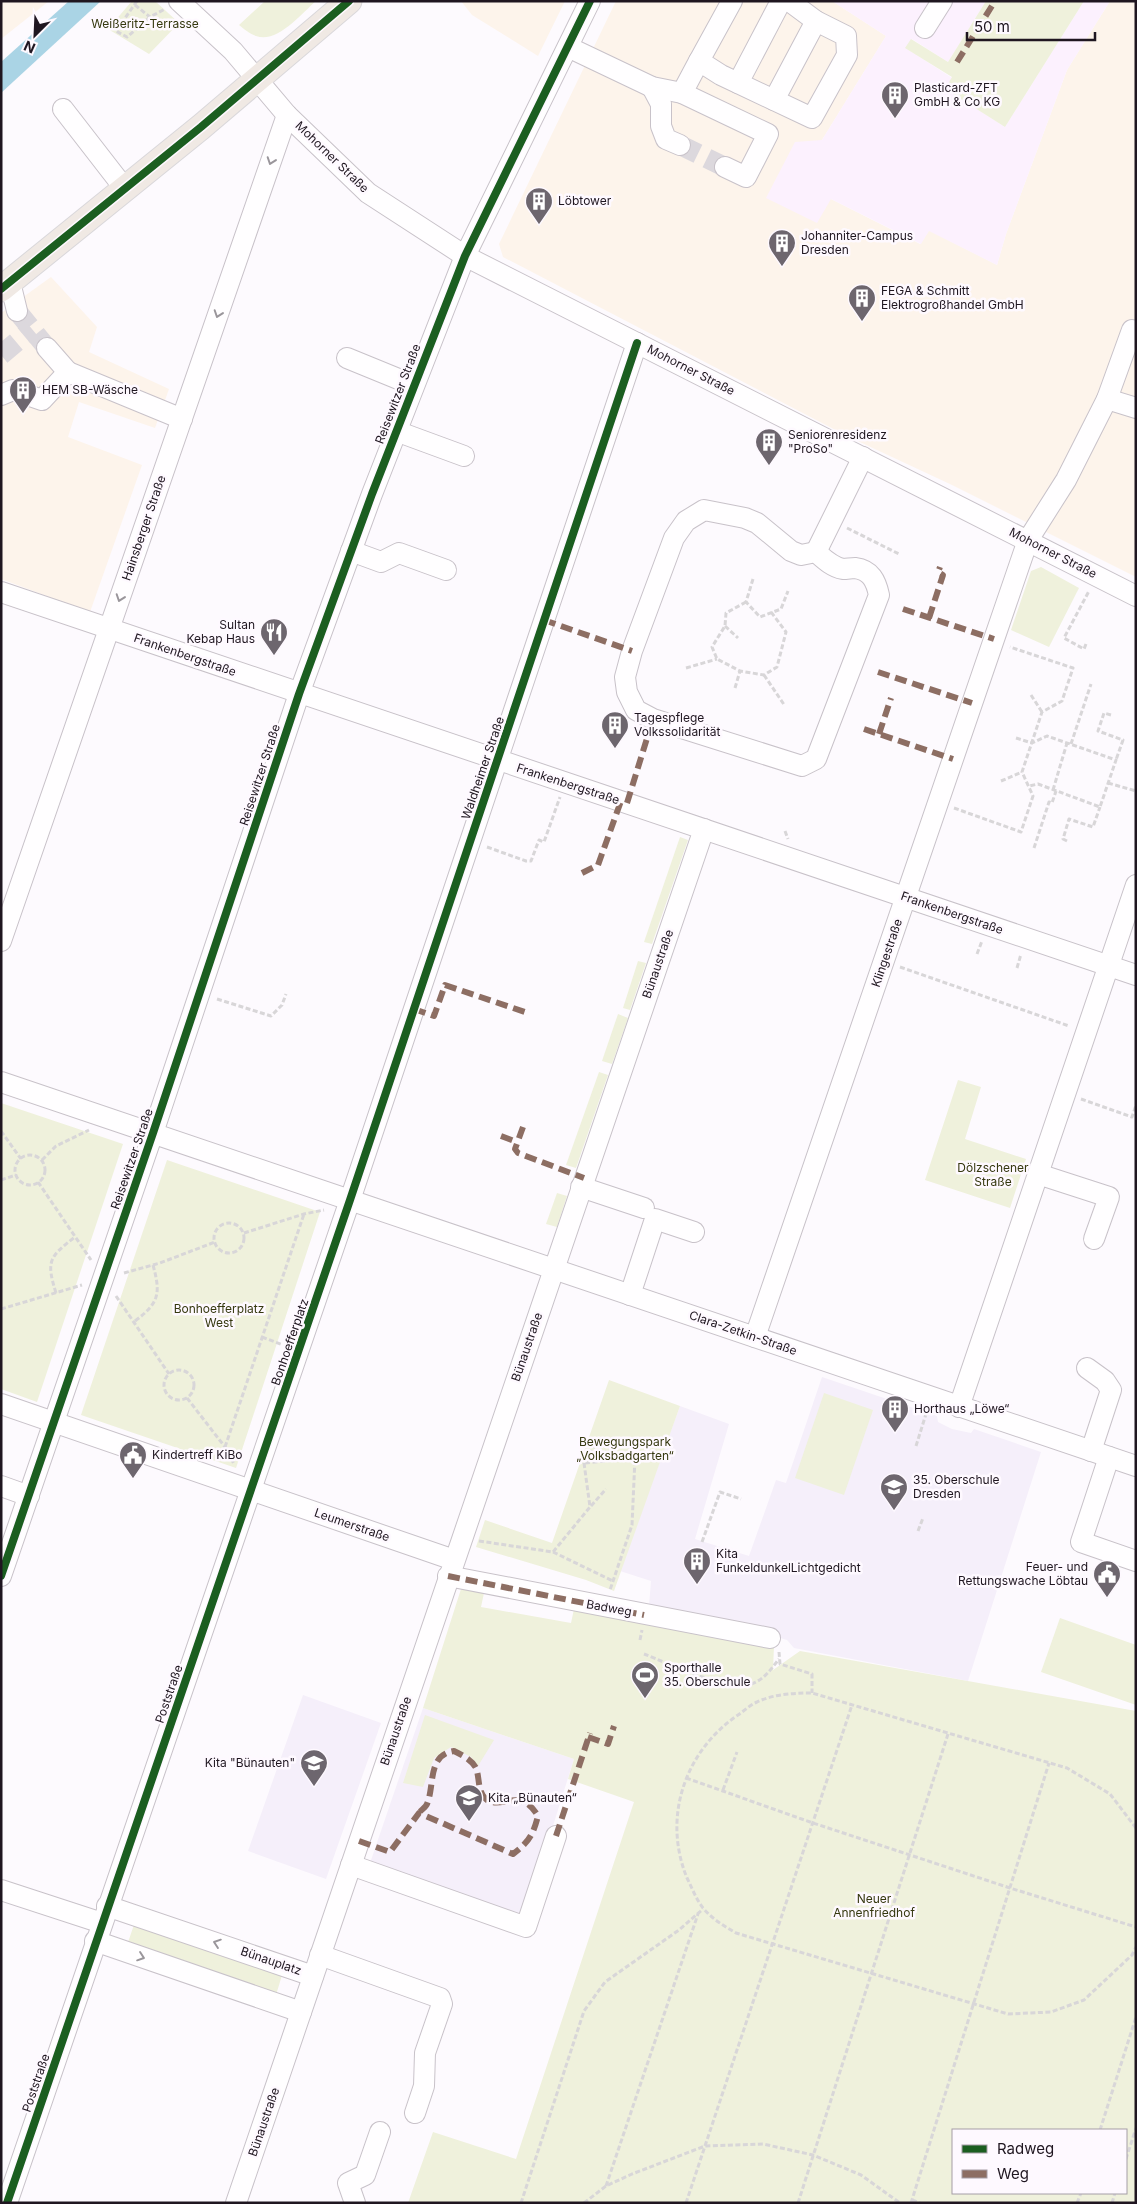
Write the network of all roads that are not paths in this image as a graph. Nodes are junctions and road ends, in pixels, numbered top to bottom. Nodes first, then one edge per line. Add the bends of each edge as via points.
1 (349, 1) edge
2 (590, 1) edge
3 (732, 1) edge
4 (781, 1) edge
5 (789, 1) edge
6 (942, 1) edge
7 (174, 4) edge
8 (816, 21) junction
9 (925, 28) dead end
10 (568, 47) junction
11 (699, 61) junction
12 (257, 79) junction
13 (738, 83) junction
14 (652, 87) junction
15 (682, 93) junction
16 (774, 100) junction
17 (63, 109) dead end
18 (287, 115) junction
19 (680, 145) tunnel mouth
20 (725, 167) tunnel mouth
21 (125, 189) junction
22 (465, 256) junction
23 (6, 286) edge
24 (17, 311) tunnel mouth
25 (1132, 330) dead end
26 (637, 343) junction
27 (48, 348) tunnel mouth
28 (347, 358) dead end
29 (68, 372) junction
30 (413, 385) junction
31 (1, 395) edge
32 (1106, 399) junction
33 (1136, 408) edge
34 (182, 419) junction
35 (396, 431) junction
36 (464, 456) dead end
37 (863, 457) junction
38 (1028, 540) junction
39 (351, 551) junction
40 (816, 552) junction
41 (446, 570) dead end
42 (1, 592) edge
43 (1136, 596) edge
44 (109, 629) junction
45 (299, 694) junction
46 (497, 761) junction
47 (704, 829) junction
48 (1136, 886) edge
49 (906, 897) junction
50 (1, 941) edge
51 (1109, 966) junction
52 (1136, 975) edge
53 (1, 1082) edge
54 (153, 1133) junction
55 (1038, 1174) junction
56 (581, 1187) junction
57 (350, 1200) junction
58 (644, 1208) dead end
59 (694, 1232) dead end
60 (1094, 1239) dead end
61 (553, 1270) junction
62 (630, 1295) junction
63 (756, 1338) junction
64 (1087, 1368) dead end
65 (1, 1404) edge
66 (959, 1407) junction
67 (54, 1423) junction
68 (1100, 1454) junction
69 (1136, 1466) edge
70 (1, 1486) edge
71 (251, 1490) junction
72 (29, 1496) junction
73 (1136, 1561) edge
74 (451, 1568) junction
75 (1, 1576) edge
76 (770, 1638) road end
77 (556, 1836) dead end
78 (351, 1865) junction
79 (1, 1890) edge
80 (101, 1923) junction
81 (320, 1954) junction
82 (313, 1976) junction
83 (301, 2012) junction
84 (415, 2112) dead end
85 (380, 2132) dead end
86 (7, 2203) edge
87 (236, 2203) edge
88 (355, 2203) edge

1 - 12 main road
2 - 10 street, Reisewitzer Straße
3 - 11 street
4 - 13 street
5 - 8 street
6 - 9 street
7 - 12 street, Mohorner Straße via 233,51
8 - 16 street
8 - 16 street via 846,36 848,55 812,118
10 - 14 street
10 - 22 street, Reisewitzer Straße
11 - 13 street
11 - 15 street
12 - 18 street, Mohorner Straße
12 - 21 main road
13 - 16 street
14 - 15 street
14 - 19 street via 661,104 661,126 666,139
15 - 20 street via 768,134 746,177
17 - 21 street
18 - 22 street, Mohorner Straße via 368,193
18 -> 34 street, Hainsberger Straße
21 - 23 main road
22 - 26 street, Mohorner Straße
22 - 30 street, Reisewitzer Straße
23 - 24 street
25 - 32 street, Klingestraße
26 - 37 street, Mohorner Straße
26 - 46 street, Waldheimer Straße
27 - 29 street
28 - 30 street
29 - 31 street via 42,400 13,390
29 - 34 street
30 - 35 street, Reisewitzer Straße
32 - 33 street
32 - 38 street, Klingestraße via 1066,480
34 -> 44 street, Hainsberger Straße
35 - 36 street
35 - 39 street, Reisewitzer Straße
37 - 38 street, Mohorner Straße
37 - 40 street
38 - 43 street, Mohorner Straße
38 - 49 street, Klingestraße
39 - 41 street via 381,562 399,553
39 - 45 street, Reisewitzer Straße
40 - 40 street via 801,555 746,518 704,510 686,521 674,538 625,677 627,692 636,710 652,719 802,766 816,759 879,595 876,582 868,573 856,568 842,569
42 - 44 street, Frankenbergstraße
44 - 45 street, Frankenbergstraße
44 - 50 street, Hainsberger Straße
45 - 46 street, Frankenbergstraße
45 - 54 street, Reisewitzer Straße
46 - 47 street, Frankenbergstraße
46 - 57 street, Waldheimer Straße
47 - 49 street, Frankenbergstraße
47 - 56 street, Bünaustraße
48 - 51 street
49 - 51 street, Frankenbergstraße
49 - 63 street, Klingestraße
51 - 52 street, Frankenbergstraße
51 - 55 street
53 - 54 street
54 - 57 street
54 - 67 street, Reisewitzer Straße
55 - 60 street via 1109,1197
55 - 66 street
56 - 58 street
56 - 61 street, Bünaustraße
57 - 61 street, Clara-Zetkin-Straße
57 - 71 street, Bonhoefferplatz
59 - 62 street via 655,1219
61 - 62 street, Clara-Zetkin-Straße
61 - 74 street, Bünaustraße
62 - 63 street, Clara-Zetkin-Straße
63 - 66 street, Clara-Zetkin-Straße
64 - 68 street via 1111,1390
65 - 67 street
66 - 68 street, Clara-Zetkin-Straße
67 - 71 street
67 - 72 street, Reisewitzer Straße
68 - 69 street, Clara-Zetkin-Straße
68 - 73 street via 1081,1542
70 - 72 street
71 - 74 street, Leumerstraße
71 - 80 street, Poststraße
72 - 75 street, Reisewitzer Straße
74 - 76 street, Badweg via 644,1614
74 - 78 street, Bünaustraße
77 - 78 street via 526,1927
78 - 81 street, Bünaustraße
79 - 80 street
82 -> 80 street, Bünauplatz
80 -> 83 street
80 - 86 street, Poststraße
81 - 82 street, Bünaustraße
81 - 84 street via 440,1998 442,2004 425,2053 424,2086
82 - 83 street, Bünauplatz
83 - 87 street, Bünaustraße
85 - 88 street via 365,2175 348,2183

